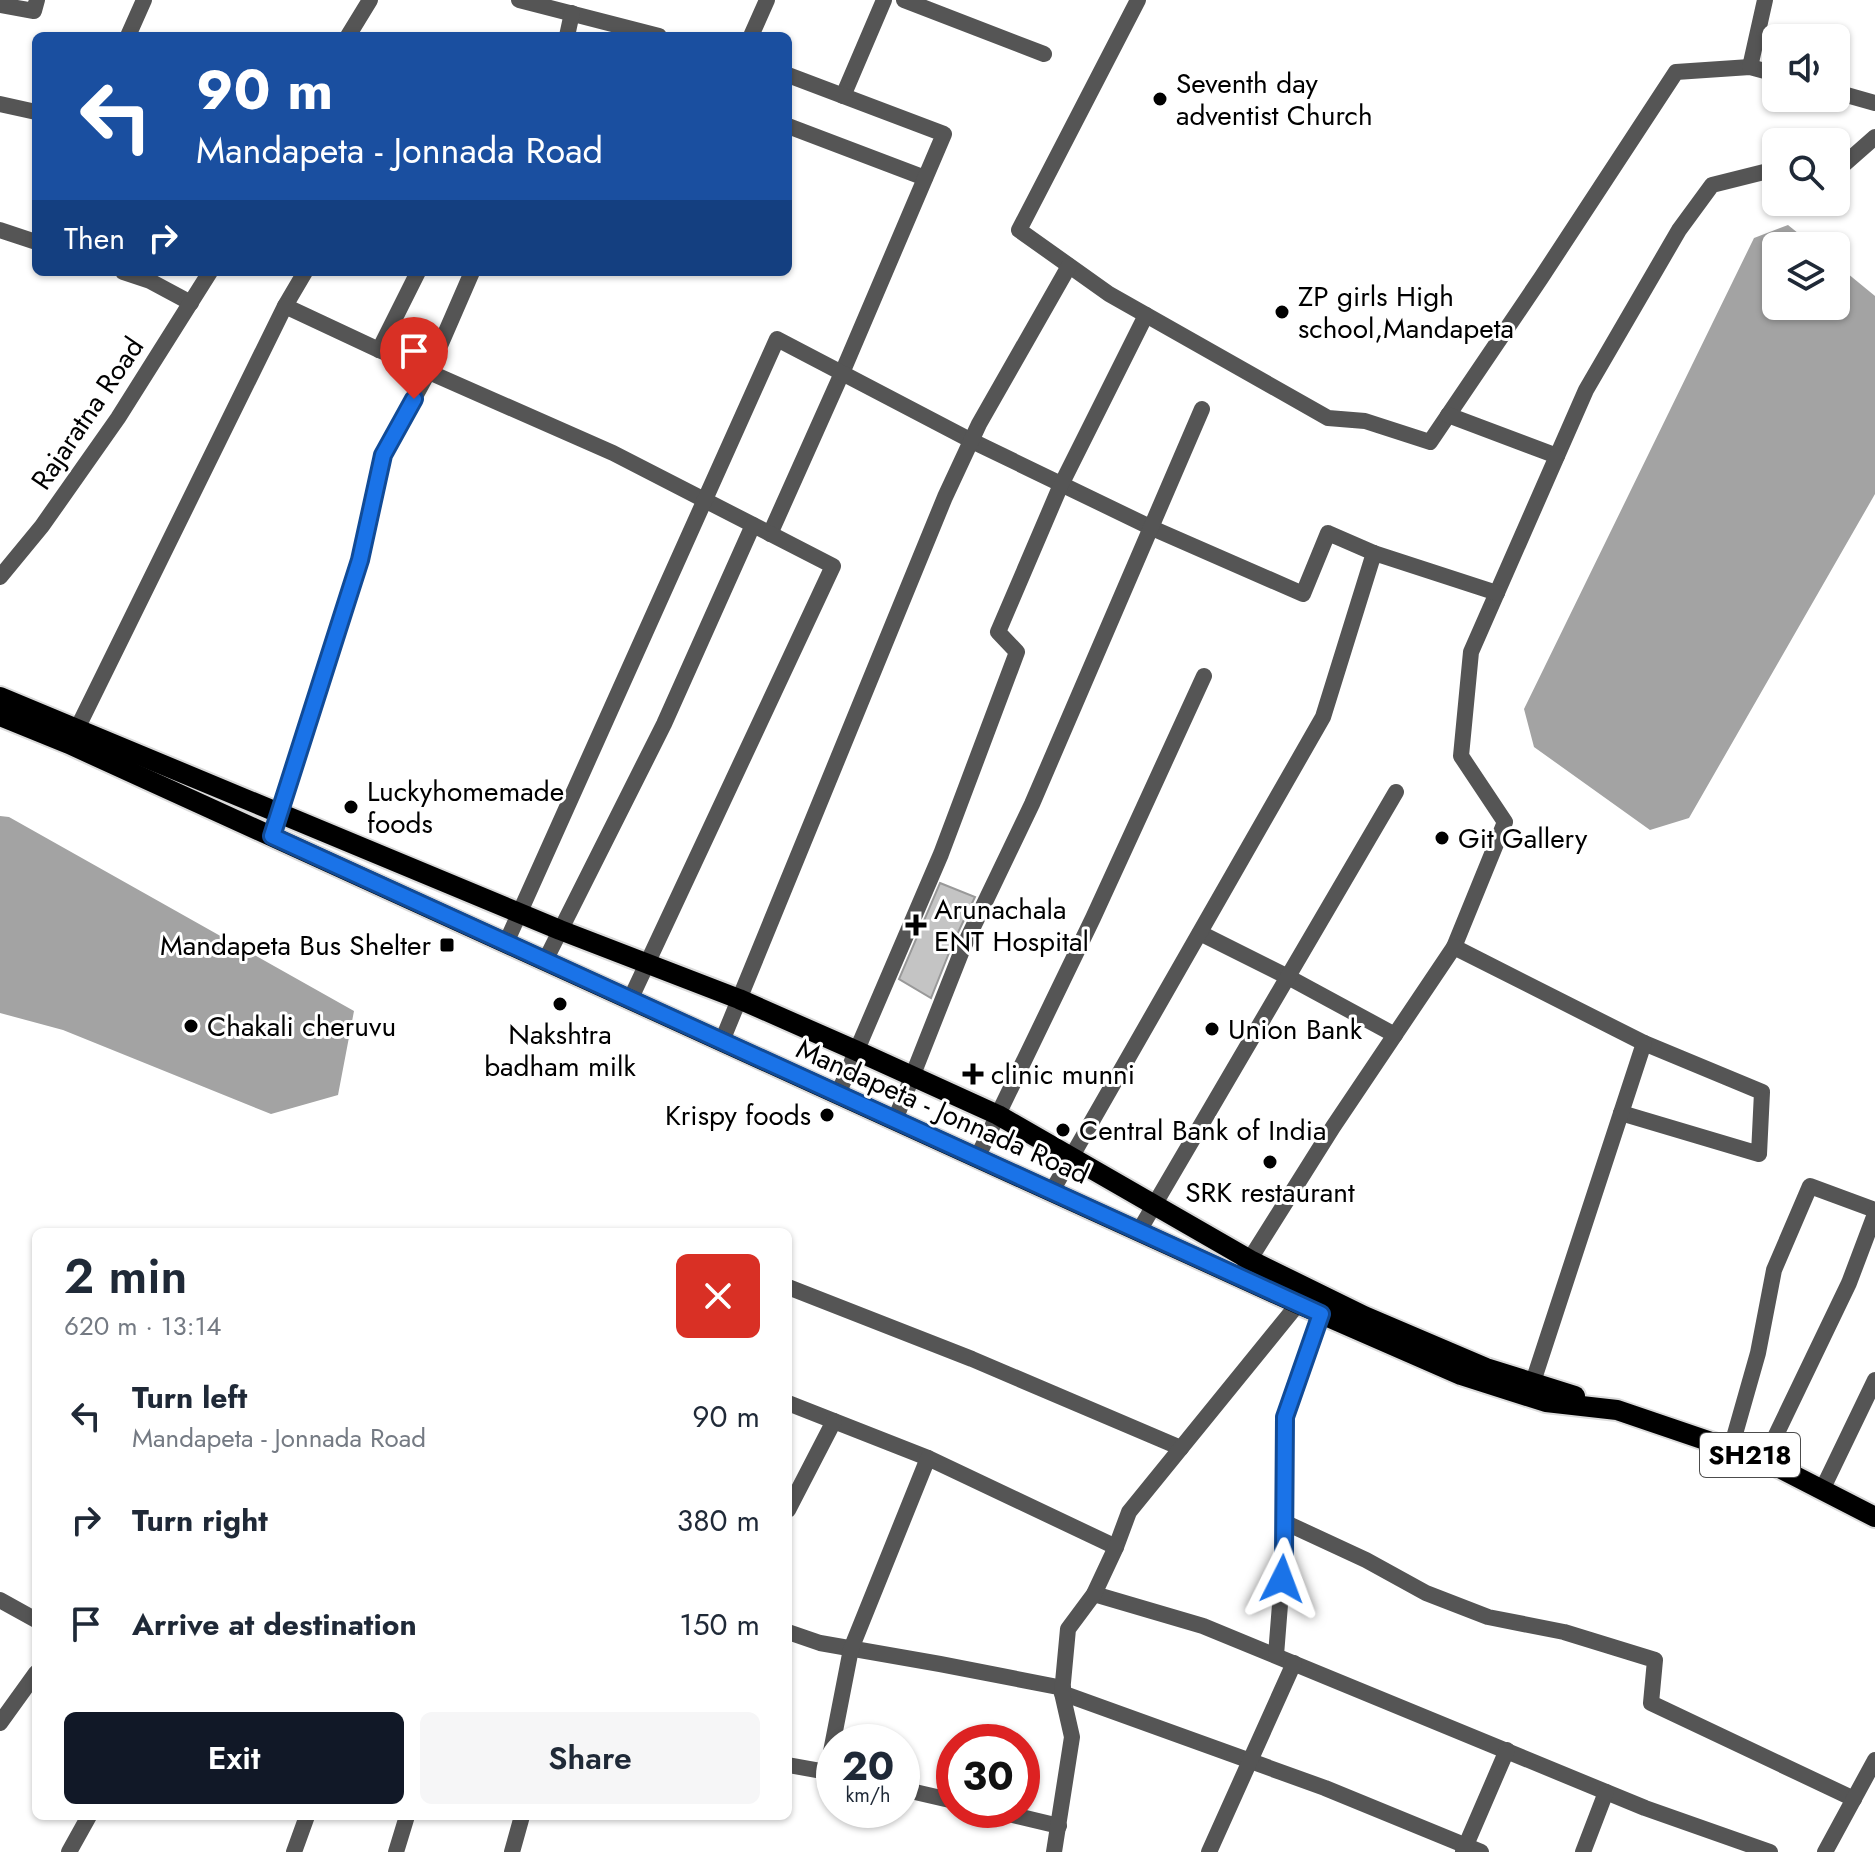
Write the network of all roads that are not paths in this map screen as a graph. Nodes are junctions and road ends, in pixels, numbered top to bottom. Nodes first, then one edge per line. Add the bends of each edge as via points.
1 (37, 0) edge
2 (144, 0) edge
3 (370, 0) edge
4 (519, 0) edge
5 (767, 0) edge
6 (884, 0) edge
7 (904, 0) edge
8 (1138, 0) edge
9 (1765, 0) edge
10 (0, 5) edge
11 (572, 13) junction
12 (130, 32) edge
13 (350, 32) edge
14 (568, 32) edge
15 (644, 32) edge
16 (753, 32) edge
17 (1044, 54) dead end
18 (1750, 67) junction
19 (1762, 70) edge
20 (792, 77) edge
21 (843, 96) junction
22 (1850, 96) edge
23 (1875, 103) edge
24 (0, 104) edge
25 (32, 111) edge
26 (792, 128) edge
27 (1875, 137) edge
28 (1850, 159) edge
29 (1762, 172) edge
30 (925, 178) junction
31 (0, 230) edge
32 (32, 241) edge
33 (1069, 266) junction
34 (135, 276) edge
35 (208, 276) edge
36 (303, 276) edge
37 (416, 276) edge
38 (470, 276) edge
39 (191, 303) junction
40 (285, 306) junction
41 (1146, 315) junction
42 (379, 350) junction
43 (429, 371) junction
44 (842, 373) junction
45 (1202, 409) dead end
46 (1448, 415) junction
47 (972, 441) junction
48 (1557, 456) junction
49 (1062, 484) junction
50 (705, 500) junction
51 (753, 525) junction
52 (1152, 528) junction
53 (770, 534) junction
54 (1374, 553) junction
55 (0, 577) edge
56 (1497, 593) junction
57 (1204, 676) dead end
58 (0, 697) edge
59 (0, 716) edge
60 (73, 736) junction
61 (1396, 792) dead end
62 (279, 815) junction
63 (272, 836) junction
64 (520, 912) junction
65 (560, 930) junction
66 (1200, 933) junction
67 (506, 943) junction
68 (1454, 947) junction
69 (545, 961) junction
70 (647, 964) junction
71 (1288, 977) junction
72 (739, 999) junction
73 (630, 1000) junction
74 (1395, 1035) junction
75 (722, 1041) junction
76 (1644, 1043) junction
77 (857, 1051) junction
78 (912, 1077) junction
79 (838, 1094) junction
80 (1621, 1113) junction
81 (998, 1115) junction
82 (895, 1120) junction
83 (977, 1158) junction
84 (1071, 1158) junction
85 (1052, 1191) junction
86 (1154, 1205) junction
87 (1875, 1212) edge
88 (1139, 1231) junction
89 (1245, 1268) junction
90 (792, 1289) edge
91 (1298, 1304) junction
92 (1321, 1314) junction
93 (1875, 1380) edge
94 (1530, 1389) junction
95 (792, 1405) edge
96 (834, 1421) junction
97 (1181, 1448) junction
98 (1731, 1448) junction
99 (928, 1458) junction
100 (1764, 1460) junction
101 (1822, 1490) junction
102 (792, 1502) edge
103 (1875, 1517) edge
104 (1284, 1522) junction
105 (1116, 1547) junction
106 (1094, 1594) junction
107 (0, 1600) edge
108 (32, 1618) edge
109 (792, 1633) edge
110 (851, 1649) junction
111 (1276, 1655) junction
112 (1294, 1663) junction
113 (32, 1679) edge
114 (1062, 1691) junction
115 (0, 1723) edge
116 (839, 1724) edge
117 (1507, 1750) junction
118 (1875, 1760) edge
119 (1249, 1761) junction
120 (792, 1766) edge
121 (816, 1770) edge
122 (1606, 1792) junction
123 (1854, 1799) junction
124 (87, 1820) edge
125 (306, 1820) edge
126 (406, 1820) edge
127 (521, 1820) edge
128 (1040, 1821) edge
129 (1059, 1826) junction
130 (1470, 1850) edge
131 (69, 1852) edge
132 (294, 1852) edge
133 (396, 1852) edge
134 (512, 1852) edge
135 (1054, 1852) edge
136 (1209, 1852) edge
137 (1583, 1852) edge
138 (1770, 1852) edge
139 (1825, 1852) edge

1 - 10 street via 34,11
2 - 12 street
3 - 13 street
4 - 11 street
5 - 16 street
6 - 21 street
7 - 17 street
8 - 33 street via 1019,230
9 - 18 street
11 - 14 street
11 - 15 street
18 - 19 street
18 - 46 street via 1676,72
20 - 21 street
21 - 30 street via 944,134
22 - 23 street
24 - 25 street
26 - 30 street
27 - 28 street
29 - 48 street via 1712,185 1679,230 1586,390
30 - 44 street
31 - 32 street
33 - 41 street
33 - 47 street
34 - 39 street
35 - 39 street, Rajaratna Road
36 - 40 street
37 - 42 street
38 - 43 street
39 - 55 street, Rajaratna Road via 110,430
40 - 42 street
40 - 60 street
41 - 46 street via 1328,418 1365,421 1430,442
41 - 49 street
42 - 43 street
43 - 50 street
43 - 62 street via 383,455 360,560
44 - 47 street
44 - 50 street via 777,339
44 - 53 street
45 - 52 street
46 - 48 street
47 - 49 street
47 - 72 street
48 - 56 street
49 - 52 street
49 - 77 street via 998,632 1017,652 941,854
50 - 51 street
50 - 64 street
51 - 53 street
51 - 65 street via 664,724
52 - 54 street via 1303,594 1328,533
52 - 78 street via 963,948
53 - 70 street via 833,566
54 - 56 street
54 - 66 street via 1323,717
56 - 68 street via 1471,652 1461,756 1505,822
57 - 81 street
58 - 60 main road, SH218
59 - 60 main road, Mandapeta - Jonnada Road / SH218
60 - 62 main road, SH218
60 - 63 main road, Mandapeta - Jonnada Road / SH218
61 - 71 street
62 - 63 street
62 - 64 main road, SH218
63 - 67 main road, Mandapeta - Jonnada Road / SH218
64 - 65 main road, SH218
64 - 67 street
65 - 69 street
65 - 70 main road, SH218
66 - 71 street
66 - 84 street
67 - 69 main road, Mandapeta - Jonnada Road / SH218
68 - 74 street
68 - 76 street
69 - 73 main road, Mandapeta - Jonnada Road / SH218
70 - 72 main road, SH218
70 - 73 street
71 - 74 street
71 - 86 street
72 - 75 street
72 - 77 main road, SH218
73 - 75 main road, Mandapeta - Jonnada Road / SH218
74 - 89 street
75 - 79 main road, Mandapeta - Jonnada Road / SH218
76 - 80 street
76 - 80 street via 1762,1092 1759,1154
77 - 78 main road, SH218
77 - 79 street
78 - 81 main road, SH218
78 - 82 street
79 - 82 main road, Mandapeta - Jonnada Road / SH218
80 - 94 street
81 - 83 street
81 - 84 main road, SH218
82 - 83 main road, Mandapeta - Jonnada Road / SH218
83 - 85 main road, Mandapeta - Jonnada Road / SH218
84 - 85 street
84 - 86 main road, SH218
85 - 88 main road, Mandapeta - Jonnada Road / SH218
86 - 88 street
86 - 89 main road, SH218
87 - 98 street via 1810,1186 1774,1270
87 - 100 street via 1849,1283
88 - 89 main road, Mandapeta - Jonnada Road / SH218
89 - 91 main road, Mandapeta - Jonnada Road / SH218
89 - 94 main road, SH218
90 - 97 street
91 - 92 main road, Mandapeta - Jonnada Road / SH218
91 - 97 street
92 - 94 main road, Mandapeta - Jonnada Road / SH218 via 1461,1375
92 - 104 street via 1285,1417
93 - 101 street
94 - 98 main road, Mandapeta - Jonnada Road / SH218 via 1546,1402 1617,1410
95 - 96 street
96 - 99 street
96 - 102 street
97 - 105 street via 1129,1512
98 - 100 main road, Mandapeta - Jonnada Road / SH218
99 - 105 street
99 - 110 street
100 - 101 main road, Mandapeta - Jonnada Road / SH218
101 - 103 main road, Mandapeta - Jonnada Road / SH218
104 - 111 street
104 - 123 street via 1426,1593 1488,1617 1564,1632 1655,1660 1651,1703
105 - 106 street
106 - 111 street via 1203,1626
106 - 114 street via 1068,1629
107 - 108 street
109 - 110 street
110 - 114 street
110 - 116 street
111 - 112 street
112 - 117 street
112 - 119 street
113 - 115 street
114 - 119 street
114 - 129 street via 1072,1737
117 - 122 street
117 - 130 street
118 - 123 street
119 - 130 street
119 - 136 street
120 - 121 street
122 - 137 street
122 - 138 street
123 - 139 street
124 - 131 street
125 - 132 street
126 - 133 street
127 - 134 street
128 - 129 street
129 - 135 street

